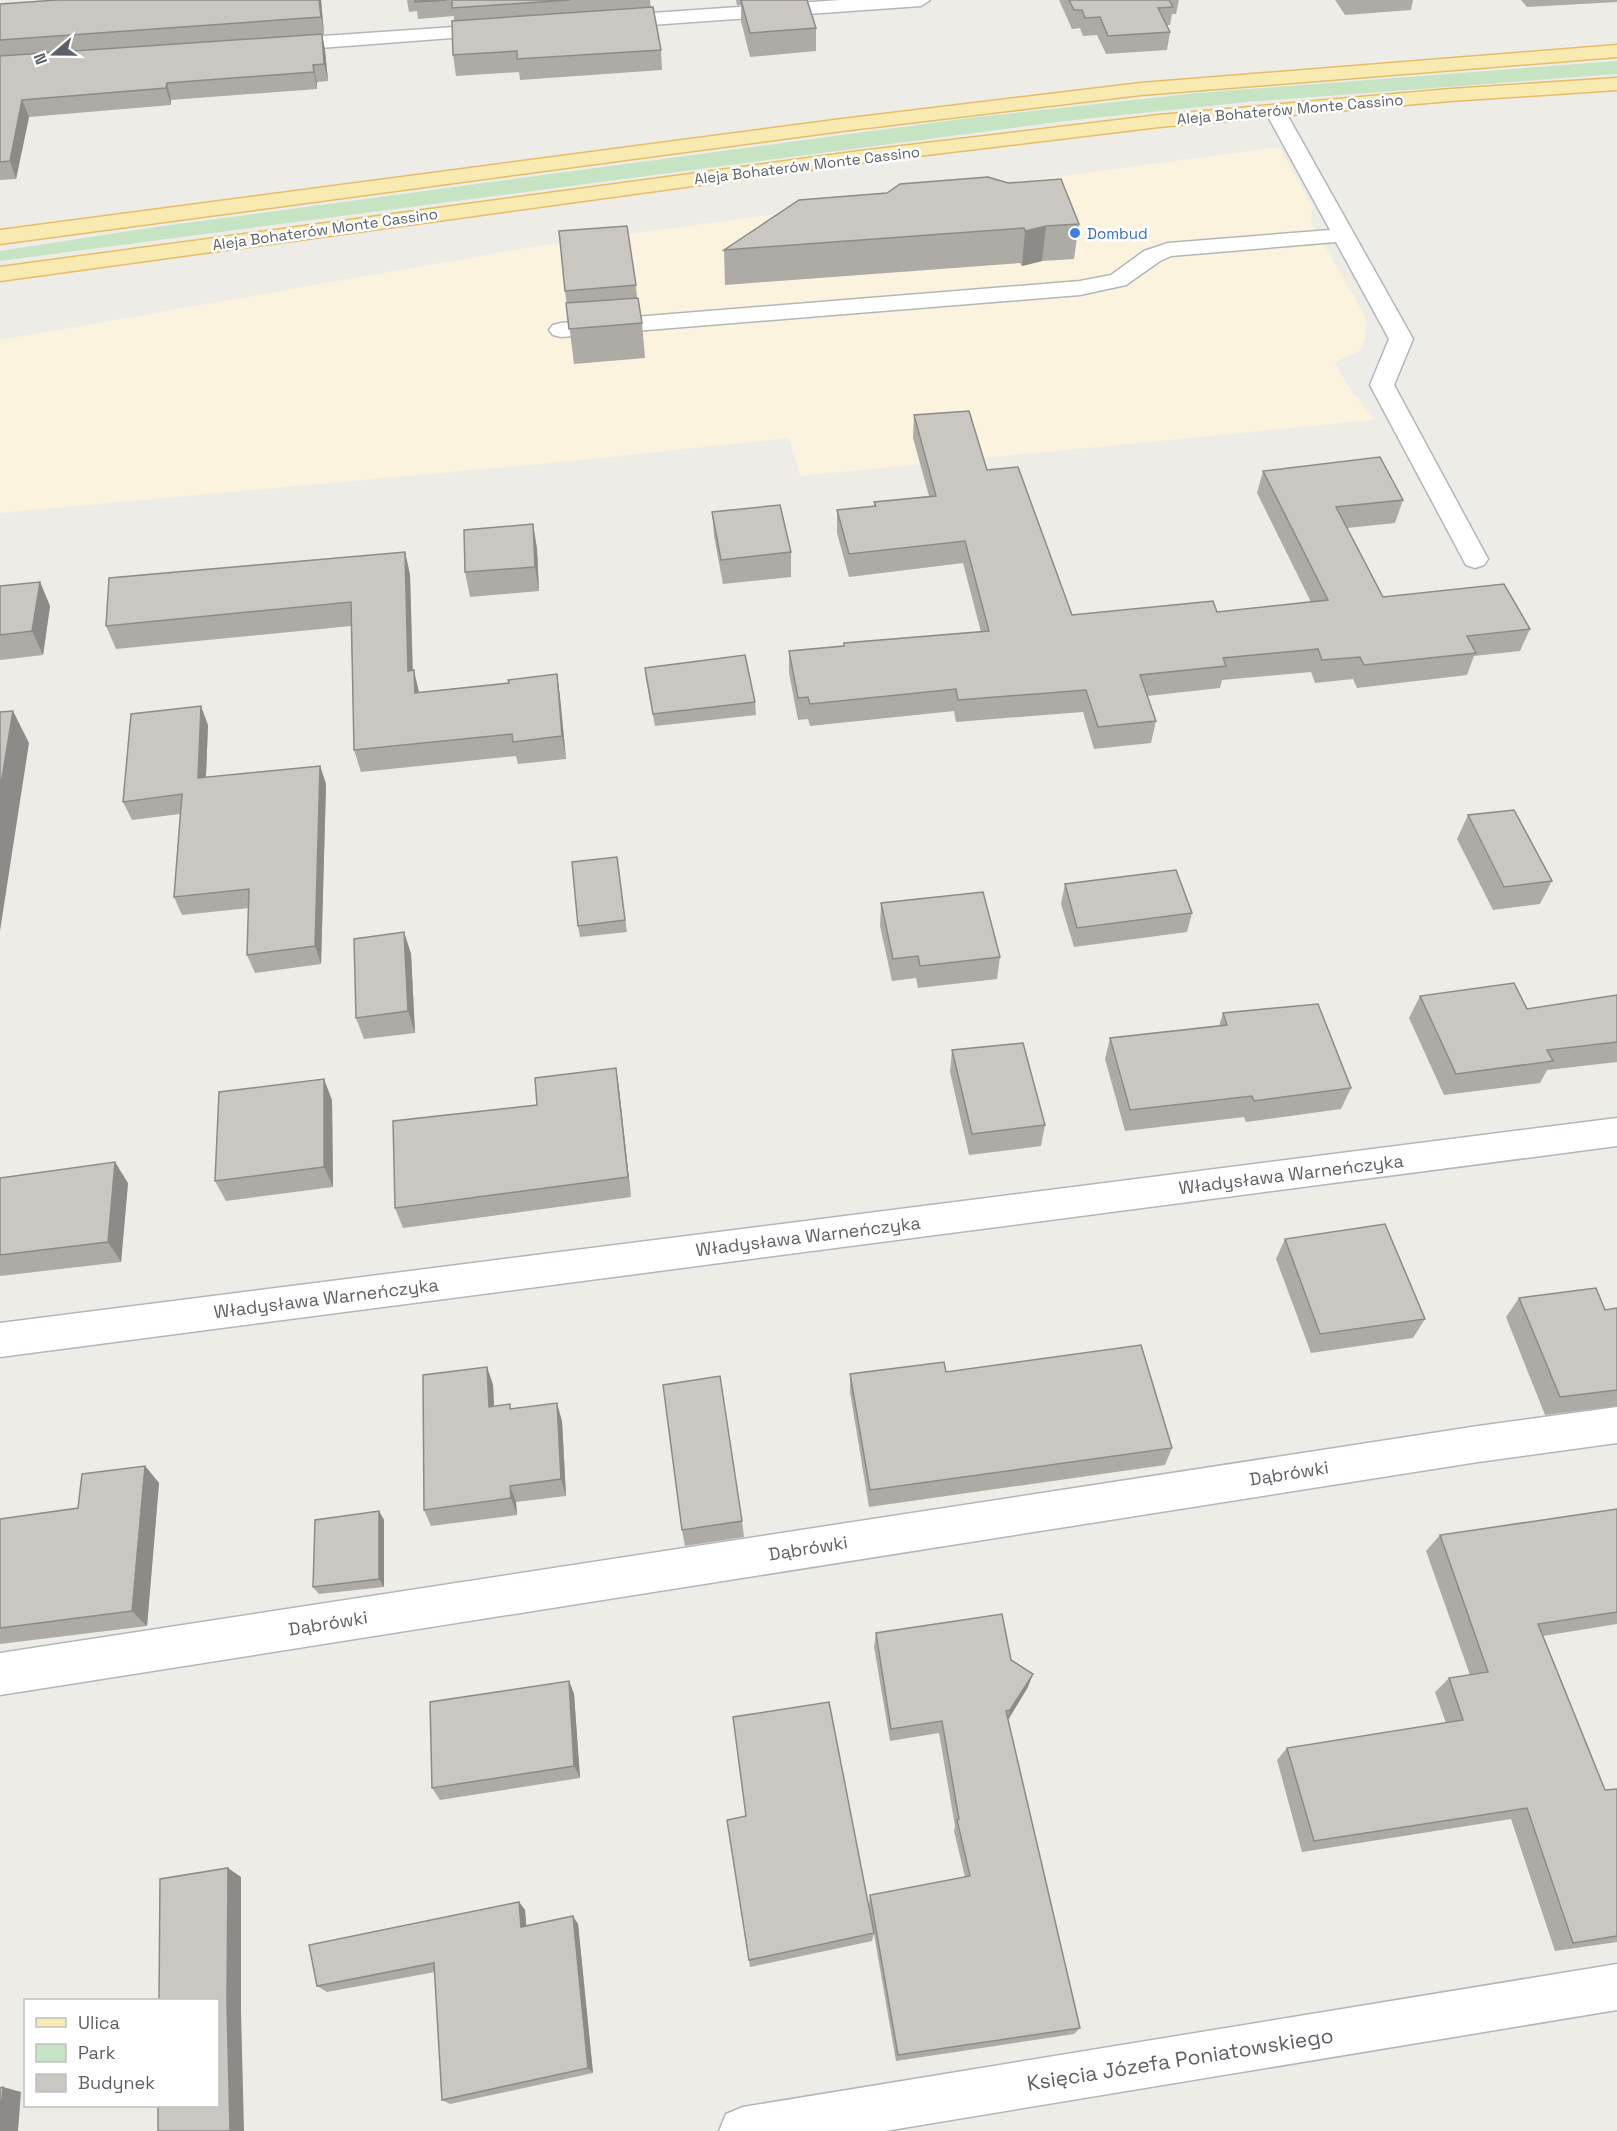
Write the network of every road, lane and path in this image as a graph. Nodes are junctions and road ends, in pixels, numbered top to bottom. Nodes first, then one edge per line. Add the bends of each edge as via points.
1 (921, 0) edge
2 (586, 24) edge
3 (514, 29) edge
4 (263, 47) edge
5 (1617, 51) edge
6 (1617, 84) edge
7 (1275, 111) junction
8 (1344, 235) junction
9 (0, 237) edge
10 (0, 274) edge
11 (561, 330) dead end
12 (1475, 559) dead end
13 (1617, 1132) edge
14 (0, 1340) edge
15 (1617, 1425) edge
16 (0, 1674) edge
17 (1617, 1987) edge
18 (743, 2131) edge

1 - 2 street
3 - 4 street
5 - 9 main road, Aleja Bohaterów Monte Cassino via 1141,89
6 - 7 main road, Aleja Bohaterów Monte Cassino
7 - 8 street
7 - 10 main road, Aleja Bohaterów Monte Cassino via 860,157
8 - 11 street via 1168,250 1152,256 1118,280 1080,288
8 - 12 street via 1401,339 1382,385
13 - 14 street, Władysława Warneńczyka
15 - 16 street, Dąbrówki
17 - 18 street, Księcia Józefa Poniatowskiego

